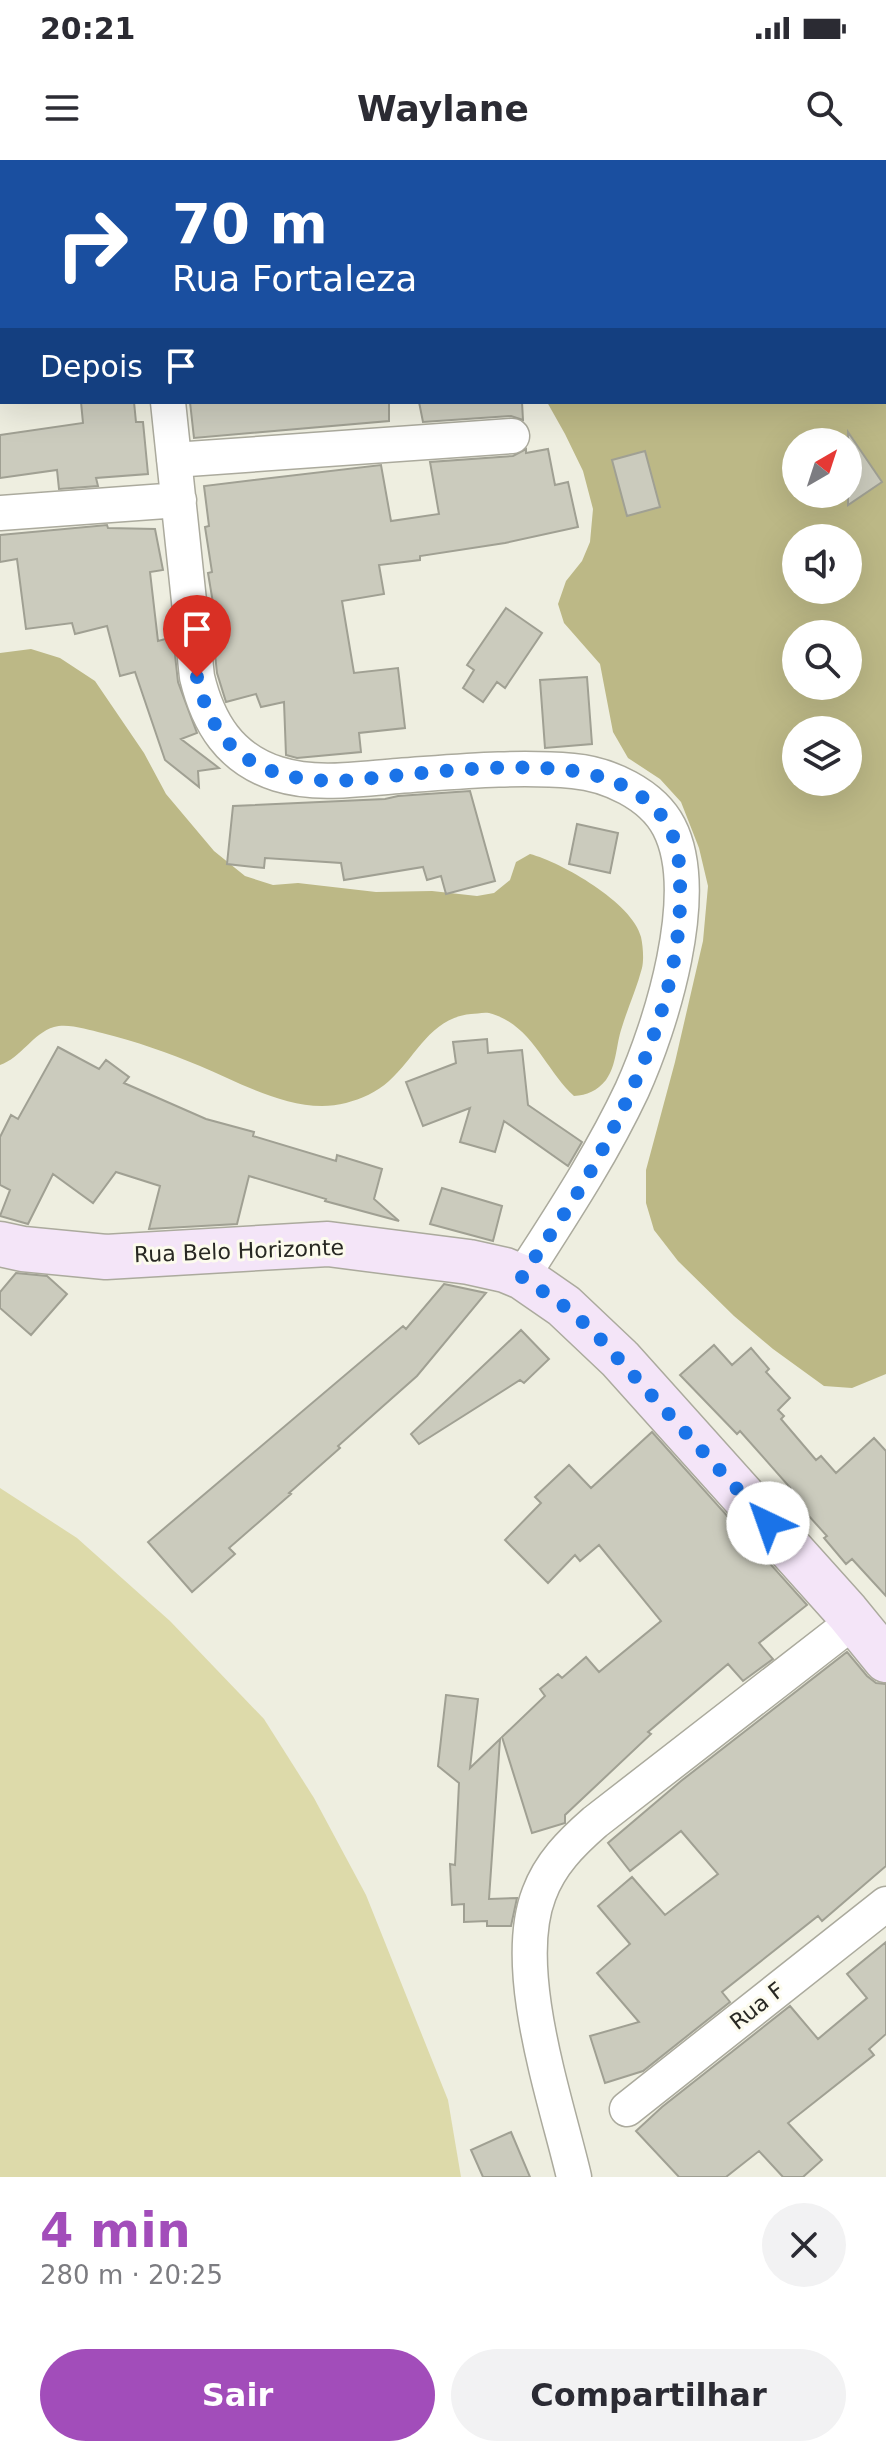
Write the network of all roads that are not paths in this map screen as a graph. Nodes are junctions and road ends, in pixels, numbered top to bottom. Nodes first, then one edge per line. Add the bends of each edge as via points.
1 (168, 404) edge
2 (512, 436) dead end
3 (174, 460) junction
4 (179, 500) junction
5 (0, 513) edge
6 (0, 1244) edge
7 (522, 1277) junction
8 (854, 1621) junction
9 (886, 1660) edge
10 (886, 1904) edge
11 (627, 2109) dead end
12 (574, 2177) edge

1 - 3 street
2 - 3 street
3 - 4 street
4 - 5 street
4 - 7 street via 202,700 217,730 253,763 316,781 525,768 577,771 624,787 653,806 669,826 680,866 681,904 667,994 632,1089 596,1161
6 - 7 street, Rua Belo Horizonte via 106,1257 328,1244 469,1262
7 - 8 street, Rua Belo Horizonte via 564,1306 620,1359
8 - 9 street, Rua Belo Horizonte
8 - 12 street via 595,1822 549,1872 533,1910 533,1989
10 - 11 street, Rua F

